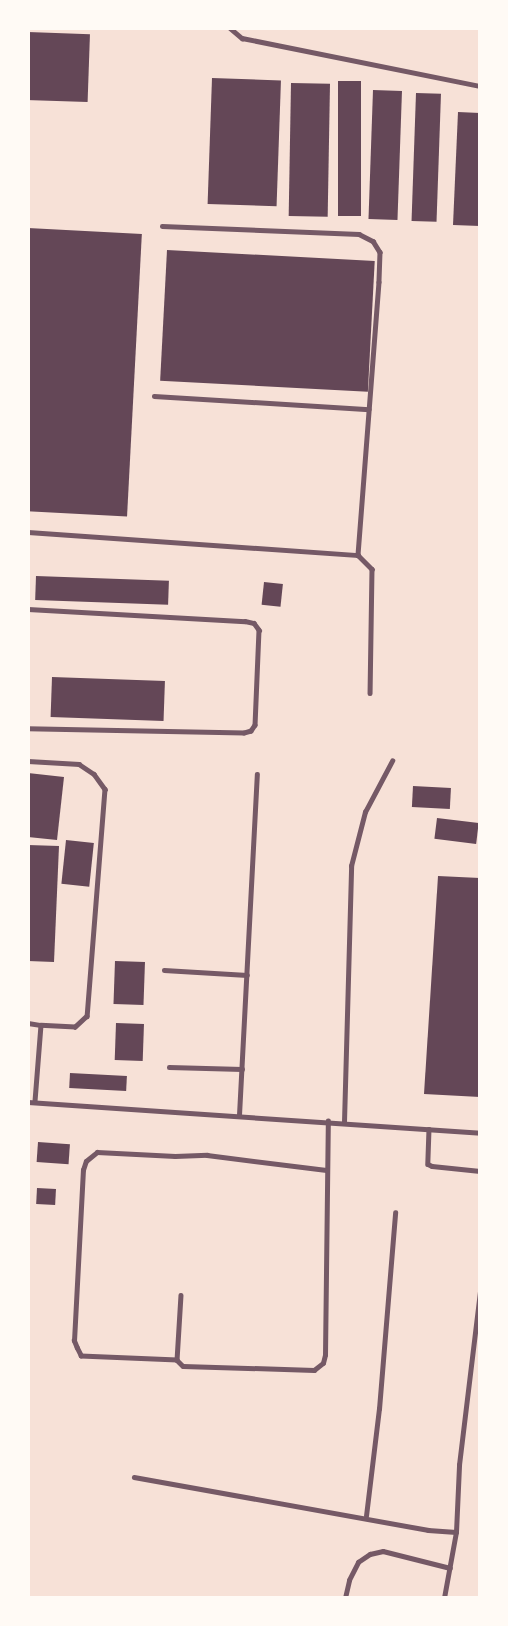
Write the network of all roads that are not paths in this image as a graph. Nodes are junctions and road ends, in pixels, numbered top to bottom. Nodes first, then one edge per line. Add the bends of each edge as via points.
1 (230, 28) edge
2 (480, 86) edge
3 (162, 225) dead end
4 (154, 396) dead end
5 (369, 409) junction
6 (28, 532) edge
7 (358, 555) junction
8 (28, 609) edge
9 (370, 693) dead end
10 (28, 729) edge
11 (28, 760) edge
12 (392, 761) dead end
13 (257, 774) dead end
14 (164, 970) dead end
15 (246, 975) junction
16 (28, 1023) edge
17 (41, 1025) junction
18 (169, 1067) dead end
19 (242, 1069) junction
20 (28, 1102) edge
21 (35, 1102) junction
22 (239, 1115) junction
23 (328, 1121) junction
24 (344, 1122) junction
25 (429, 1129) junction
26 (480, 1133) edge
27 (326, 1170) junction
28 (480, 1171) edge
29 (396, 1214) dead end
30 (480, 1291) edge
31 (181, 1295) dead end
32 (177, 1360) junction
33 (134, 1477) dead end
34 (366, 1516) junction
35 (456, 1532) junction
36 (450, 1568) junction
37 (345, 1598) edge
38 (444, 1598) edge

1 - 2 lane via 242,38
3 - 5 lane via 359,234 373,241 380,252
4 - 5 lane
5 - 7 lane
6 - 7 lane
7 - 9 lane via 372,569
8 - 10 lane via 245,621 254,623 259,630 255,725 244,733
11 - 17 lane via 79,764 94,774 105,789 87,1016 75,1027
12 - 24 lane via 365,812 351,866
13 - 15 lane
14 - 15 lane
15 - 19 lane
16 - 17 lane
17 - 21 lane
18 - 19 lane
19 - 22 lane
20 - 21 lane
21 - 22 lane
22 - 23 lane
23 - 24 lane
23 - 27 lane
24 - 25 lane
25 - 26 lane
25 - 28 lane via 429,1164
27 - 32 lane via 323,1363 314,1370 183,1366
27 - 32 lane via 207,1155 96,1152 86,1161 74,1341 77,1348 81,1356
29 - 34 lane
30 - 35 lane via 459,1465
31 - 32 lane
33 - 34 lane
34 - 35 lane
35 - 36 lane
36 - 37 lane via 383,1551 370,1554 358,1562
36 - 38 lane

